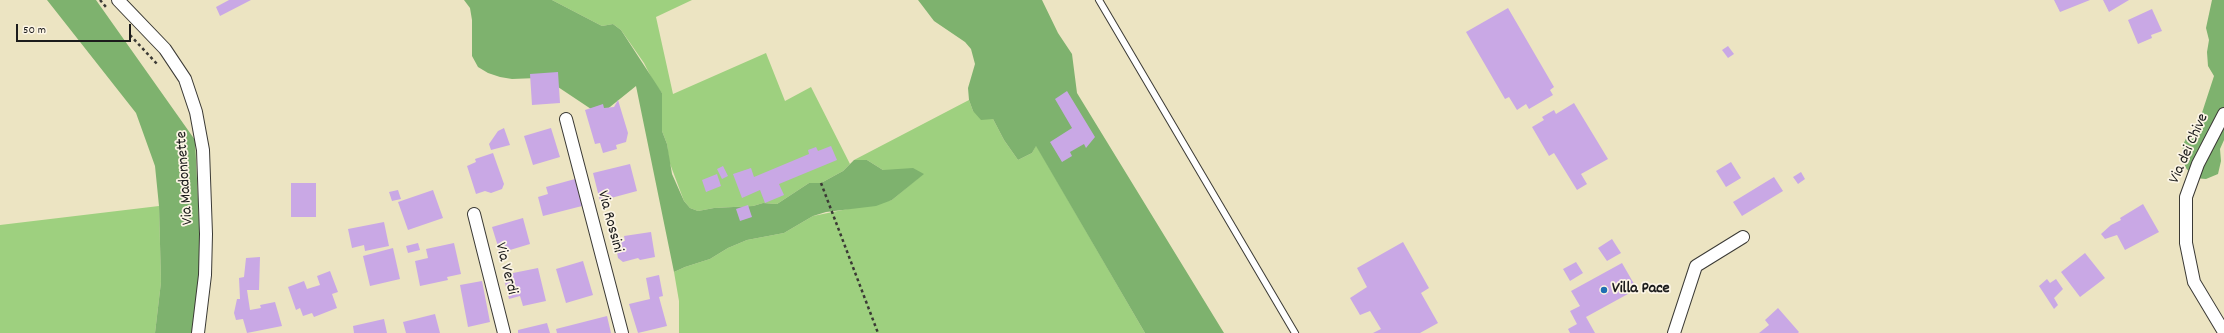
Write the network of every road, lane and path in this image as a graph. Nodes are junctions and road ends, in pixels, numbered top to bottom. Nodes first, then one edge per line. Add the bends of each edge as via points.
1 (100, 0) edge
2 (118, 0) edge
3 (1099, 0) edge
4 (109, 12) dead end
5 (125, 29) dead end
6 (163, 70) dead end
7 (2224, 114) edge
8 (566, 119) dead end
9 (820, 183) dead end
10 (474, 214) dead end
11 (1742, 237) dead end
12 (2224, 332) edge
13 (198, 333) edge
14 (504, 333) edge
15 (622, 333) edge
16 (878, 333) edge
17 (1295, 333) edge
18 (1674, 333) edge

1 - 4 path
2 - 13 street, Via Madonnette via 165,49 184,78 196,112 203,150 206,234 205,275
3 - 17 lane
5 - 6 path
7 - 12 street, Via dei Chive via 2198,164 2186,197 2186,243 2194,282
8 - 15 street, Via Rossini
9 - 16 path
10 - 14 street, Via Verdi
11 - 18 street via 1696,266

